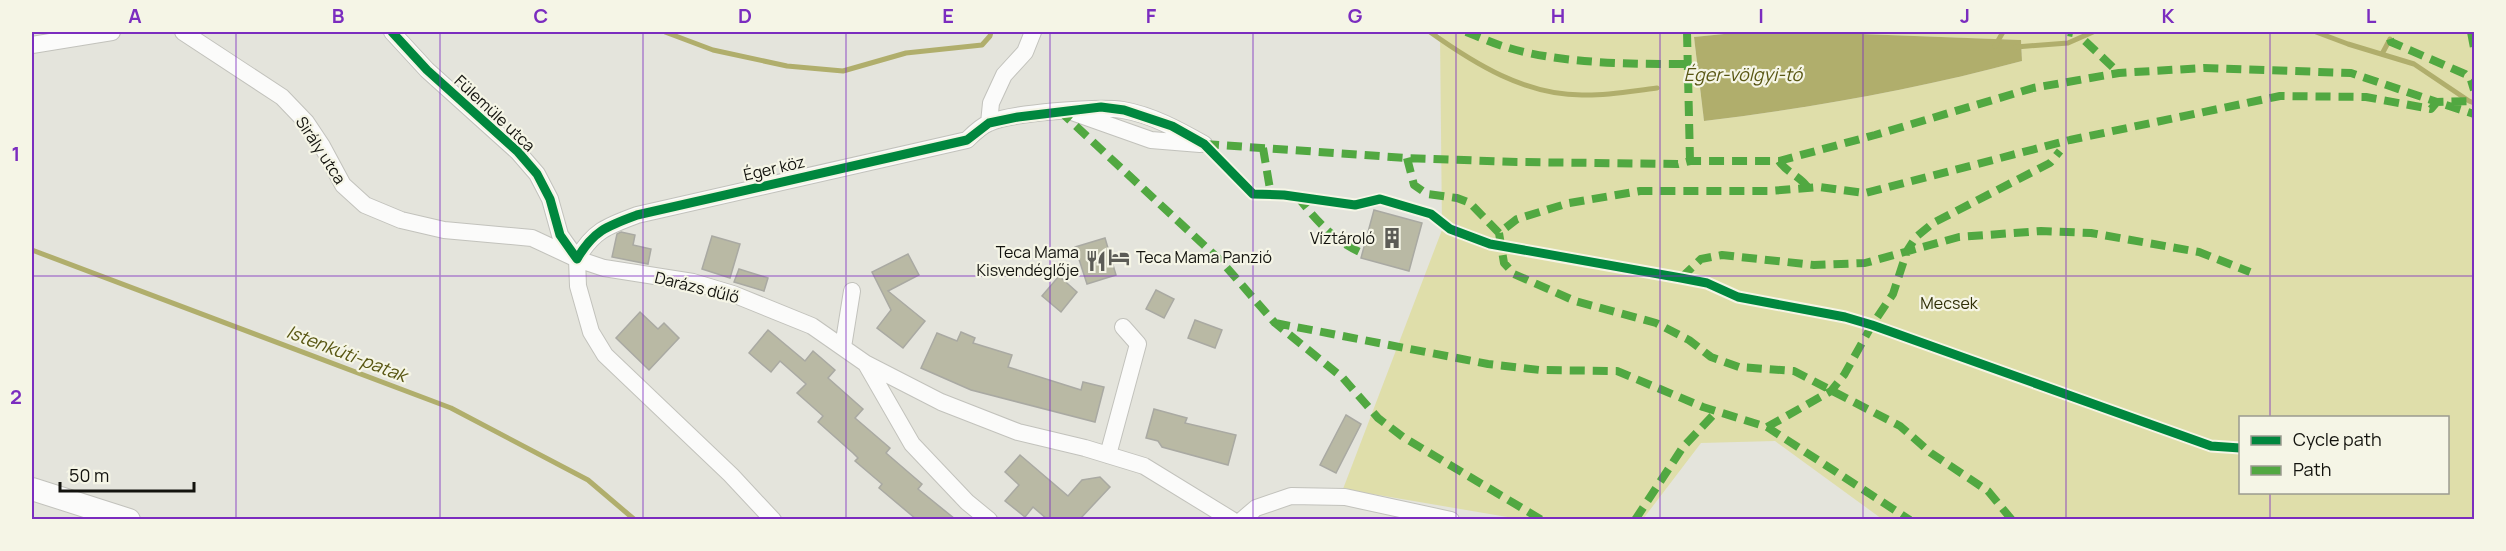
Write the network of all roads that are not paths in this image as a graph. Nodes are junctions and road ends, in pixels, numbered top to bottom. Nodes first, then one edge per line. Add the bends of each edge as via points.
1 (112, 32) edge
2 (183, 32) edge
3 (392, 32) edge
4 (1034, 32) edge
5 (32, 45) edge
6 (1070, 111) junction
7 (989, 123) junction
8 (577, 259) junction
9 (852, 291) dead end
10 (1123, 327) dead end
11 (843, 347) junction
12 (865, 363) junction
13 (1108, 455) junction
14 (32, 489) edge
15 (129, 519) edge
16 (773, 519) edge
17 (989, 519) edge
18 (1232, 519) edge
19 (1242, 519) edge
20 (1450, 519) edge

1 - 5 street
2 - 8 street, Sirály utca via 282,97 311,130 343,185 365,205 400,220 444,230 532,238
3 - 8 street, Fülemüle utca via 537,174 561,235
4 - 7 street via 1025,52 1004,75 991,103
6 - 6 street via 1151,140 1204,144 1172,126 1125,110 1101,107
6 - 7 street
7 - 8 street, Éger köz via 967,140 637,215 605,227 587,241
8 - 11 street, Darázs dűlő via 733,294 812,326
8 - 16 street, Fülemüle utca via 578,286 591,333 604,355
9 - 11 street
10 - 13 street via 1138,344
11 - 12 street, Darázs dűlő
12 - 13 street, Darázs dűlő via 941,402 1018,432
12 - 17 street, Darázs dűlő via 912,444 967,502
13 - 18 street, Darázs dűlő via 1144,466
14 - 15 main road
19 - 20 street via 1256,508 1291,496 1345,497

